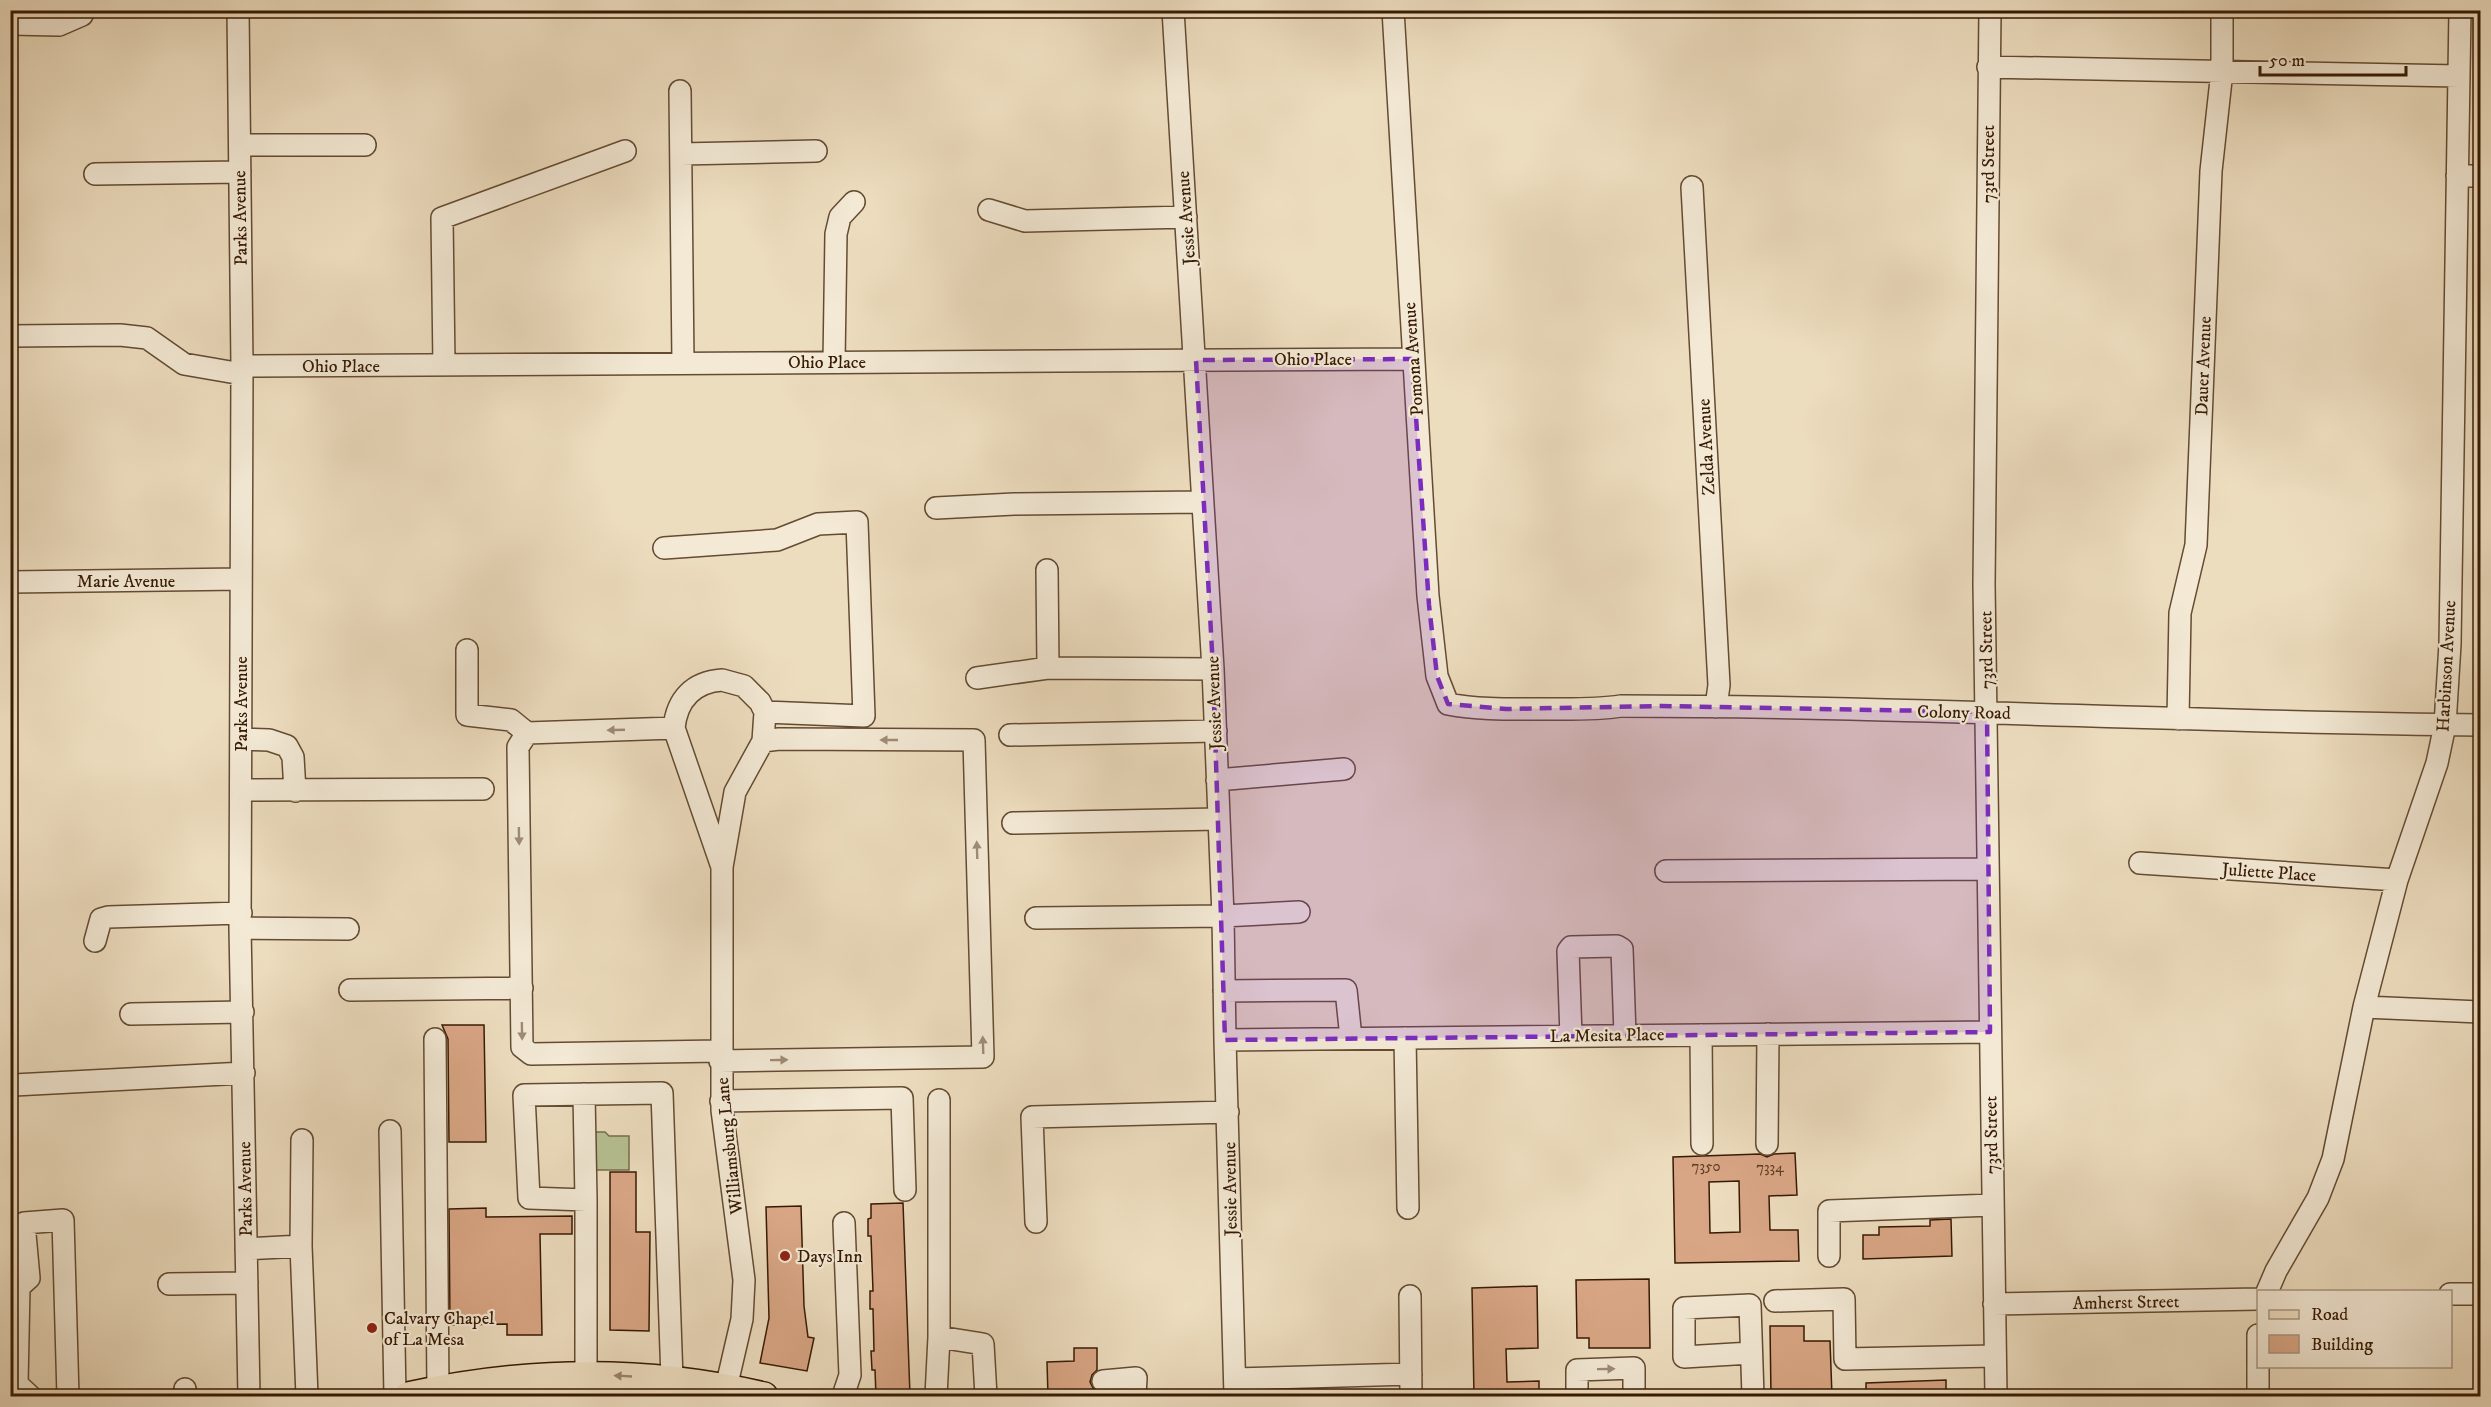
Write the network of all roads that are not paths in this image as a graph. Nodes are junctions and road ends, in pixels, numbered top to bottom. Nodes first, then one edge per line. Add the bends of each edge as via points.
1 (84, 10) edge
2 (238, 10) edge
3 (1173, 10) edge
4 (1393, 10) edge
5 (1990, 10) edge
6 (2222, 10) edge
7 (2460, 10) edge
8 (10, 24) edge
9 (1988, 67) junction
10 (2222, 71) junction
11 (2459, 76) junction
12 (680, 91) dead end
13 (240, 145) junction
14 (364, 145) dead end
15 (625, 151) dead end
16 (816, 151) dead end
17 (681, 154) junction
18 (240, 172) junction
19 (95, 174) dead end
20 (2457, 176) junction
21 (2481, 176) edge
22 (1692, 187) dead end
23 (854, 202) dead end
24 (989, 210) dead end
25 (1186, 217) junction
26 (10, 336) edge
27 (1412, 359) junction
28 (1196, 360) junction
29 (834, 362) junction
30 (683, 363) junction
31 (444, 365) junction
32 (242, 370) junction
33 (1202, 502) junction
34 (936, 508) dead end
35 (664, 548) dead end
36 (1047, 570) dead end
37 (242, 579) junction
38 (10, 582) edge
39 (467, 650) dead end
40 (1048, 668) junction
41 (1213, 669) junction
42 (977, 678) dead end
43 (1448, 704) joint
44 (1716, 707) junction
45 (765, 712) junction
46 (1988, 712) junction
47 (2178, 719) junction
48 (2445, 724) junction
49 (2481, 725) edge
50 (674, 728) junction
51 (1215, 731) junction
52 (527, 733) junction
53 (1010, 735) dead end
54 (241, 739) junction
55 (763, 741) junction
56 (1344, 769) dead end
57 (1217, 780) junction
58 (483, 789) dead end
59 (241, 790) junction
60 (295, 790) junction
61 (1218, 819) junction
62 (1013, 823) dead end
63 (2140, 863) dead end
64 (722, 867) junction
65 (1988, 869) junction
66 (1666, 871) dead end
67 (2397, 880) junction
68 (1299, 912) dead end
69 (1223, 916) junction
70 (1036, 918) dead end
71 (241, 920) junction
72 (348, 929) dead end
73 (95, 941) dead end
74 (522, 988) junction
75 (350, 990) dead end
76 (1224, 991) junction
77 (2364, 1007) junction
78 (243, 1012) junction
79 (2481, 1012) edge
80 (131, 1014) dead end
81 (1990, 1032) junction
82 (1768, 1034) junction
83 (1625, 1035) junction
84 (1701, 1035) junction
85 (1570, 1036) junction
86 (1351, 1038) junction
87 (1405, 1038) junction
88 (435, 1039) dead end
89 (1225, 1040) junction
90 (720, 1056) junction
91 (244, 1073) junction
92 (14, 1086) dead end
93 (585, 1094) junction
94 (939, 1100) dead end
95 (721, 1101) junction
96 (1228, 1112) junction
97 (390, 1131) dead end
98 (302, 1140) dead end
99 (1702, 1144) dead end
100 (1767, 1144) dead end
101 (904, 1190) dead end
102 (586, 1200) junction
103 (1992, 1205) junction
104 (1408, 1208) dead end
105 (1036, 1222) dead end
106 (844, 1223) dead end
107 (301, 1246) junction
108 (246, 1249) junction
109 (1829, 1256) dead end
110 (247, 1283) junction
111 (169, 1284) dead end
112 (15, 1287) edge
113 (2268, 1290) edge
114 (2452, 1294) edge
115 (2481, 1294) edge
116 (1410, 1296) dead end
117 (2257, 1299) edge
118 (1775, 1301) dead end
119 (1994, 1304) junction
120 (939, 1337) junction
121 (1751, 1353) dead end
122 (1995, 1356) junction
123 (2258, 1368) edge
124 (1411, 1374) junction
125 (586, 1375) junction
126 (672, 1379) junction
127 (1103, 1381) dead end
128 (1235, 1388) edge
129 (438, 1390) junction
130 (722, 1392) edge
131 (30, 1396) edge
132 (68, 1396) edge
133 (249, 1396) edge
134 (307, 1396) edge
135 (395, 1396) edge
136 (408, 1396) edge
137 (764, 1396) edge
138 (843, 1396) edge
139 (936, 1396) edge
140 (987, 1396) edge
141 (1135, 1396) edge
142 (1411, 1396) edge
143 (1577, 1396) edge
144 (1634, 1396) edge
145 (1753, 1396) edge
146 (1996, 1396) edge
147 (2258, 1396) edge

1 - 8 street via 82,15 59,25
2 - 13 street, Parks Avenue
3 - 25 street, Jessie Avenue
4 - 27 street, Pomona Avenue
5 - 9 street, 73rd Street
6 - 10 street, Dauer Avenue
7 - 11 street, Harbinson Avenue
9 - 10 street
9 - 46 street, 73rd Street via 1984,506
10 - 11 street
10 - 47 street, Dauer Avenue via 2211,171 2196,545 2180,613
11 - 20 street, Harbinson Avenue
12 - 17 street
13 - 14 street
13 - 18 street, Parks Avenue
15 - 31 street via 442,219
16 - 17 street
17 - 30 street
18 - 19 street
18 - 32 street, Parks Avenue
20 - 21 street
20 - 48 street, Harbinson Avenue via 2450,644
22 - 44 street, Zelda Avenue via 1719,677
23 - 29 street via 840,217 836,234
24 - 25 street via 1025,221
25 - 28 street, Jessie Avenue
26 - 32 street, Ohio Place via 147,338 184,364
27 - 28 street, Ohio Place
27 - 43 street, Pomona Avenue via 1429,605 1437,676
28 - 29 street, Ohio Place
28 - 33 street, Jessie Avenue
29 - 30 street, Ohio Place
30 - 31 street, Ohio Place
31 - 32 street, Ohio Place
32 - 37 street, Parks Avenue
33 - 34 street
33 - 41 street, Jessie Avenue
35 - 45 street via 777,540 818,524 857,522 864,716
36 - 40 street
37 - 38 street, Marie Avenue
37 - 54 street, Parks Avenue
39 - 52 street via 467,715 511,720
40 - 41 street
40 - 42 street
41 - 51 street, Jessie Avenue
43 - 44 street, Colony Road via 1506,709
44 - 46 street, Colony Road
45 - 50 street via 744,686 733,681 711,681 684,698
45 - 55 street, Williamsburg Lane
46 - 47 street, Colony Road
46 - 65 street, 73rd Street
47 - 48 street, Colony Road
48 - 49 street, Colony Road
48 - 67 street, Harbinson Avenue via 2437,763
50 -> 52 street
50 - 64 street, Williamsburg Lane
51 - 53 street
51 - 57 street, Jessie Avenue
52 -> 74 street via 518,747
54 - 59 street, Parks Avenue
54 - 60 street via 287,746 293,757
55 - 64 street, Williamsburg Lane via 735,792
90 -> 55 street via 983,1057 974,740
56 - 57 street
57 - 61 street, Jessie Avenue
58 - 60 street
59 - 60 street
59 - 71 street, Parks Avenue
61 - 62 street
61 - 69 street, Jessie Avenue
63 - 67 street, Juliette Place
64 - 90 street, Williamsburg Lane
65 - 66 street
65 - 81 street, 73rd Street
67 - 77 street, Harbinson Avenue
68 - 69 street
69 - 70 street
69 - 76 street, Jessie Avenue
71 - 72 street
71 - 73 street via 108,917 101,919
71 - 78 street, Parks Avenue
74 - 75 street
74 -> 90 street via 522,1047 531,1054
76 - 86 street via 1346,990
76 - 89 street, Jessie Avenue
77 - 79 street
77 - 113 street, Harbinson Avenue via 2327,1178
78 - 80 street
78 - 91 street, Parks Avenue
81 - 82 street, La Mesita Place
81 - 103 street, 73rd Street
82 - 84 street, La Mesita Place
82 - 100 street
83 - 84 street, La Mesita Place
83 - 85 street, La Mesita Place
83 - 85 street via 1622,949 1617,946 1571,947 1568,951
84 - 99 street
85 - 87 street, La Mesita Place
86 - 87 street, La Mesita Place
86 - 89 street, La Mesita Place
87 - 104 street
88 - 129 street
89 - 96 street, Jessie Avenue
90 - 95 street, Williamsburg Lane
91 - 92 street
91 - 108 street, Parks Avenue
93 - 102 street
93 - 102 street via 524,1095 529,1198
93 - 126 street via 662,1093
94 - 120 street
95 - 101 street via 902,1098
95 - 130 street, Williamsburg Lane via 744,1280 742,1319
96 - 105 street via 1032,1117
96 - 128 street, Jessie Avenue
97 - 135 street
98 - 107 street
102 - 125 street
103 - 109 street via 1828,1211
103 - 119 street, 73rd Street
106 - 138 street via 850,1375
107 - 108 street
107 - 134 street
108 - 110 street, Parks Avenue
110 - 111 street
110 - 133 street, Parks Avenue
112 - 131 street via 17,1384
112 - 132 street via 29,1278 24,1223 63,1221
114 - 115 street
116 - 124 street
117 - 119 street, Amherst Street
118 - 122 street via 1844,1299 1845,1359
119 - 122 street, 73rd Street
120 - 139 street
120 - 140 street via 983,1344
121 - 145 street
122 - 146 street, 73rd Street
123 - 147 street
124 - 128 street
124 - 142 street
126 -> 125 main road
125 - 129 main road via 516,1379
126 - 130 main road
127 - 141 street via 1136,1378
129 - 136 main road
130 - 137 main road
143 -> 144 street via 1577,1370 1634,1368

